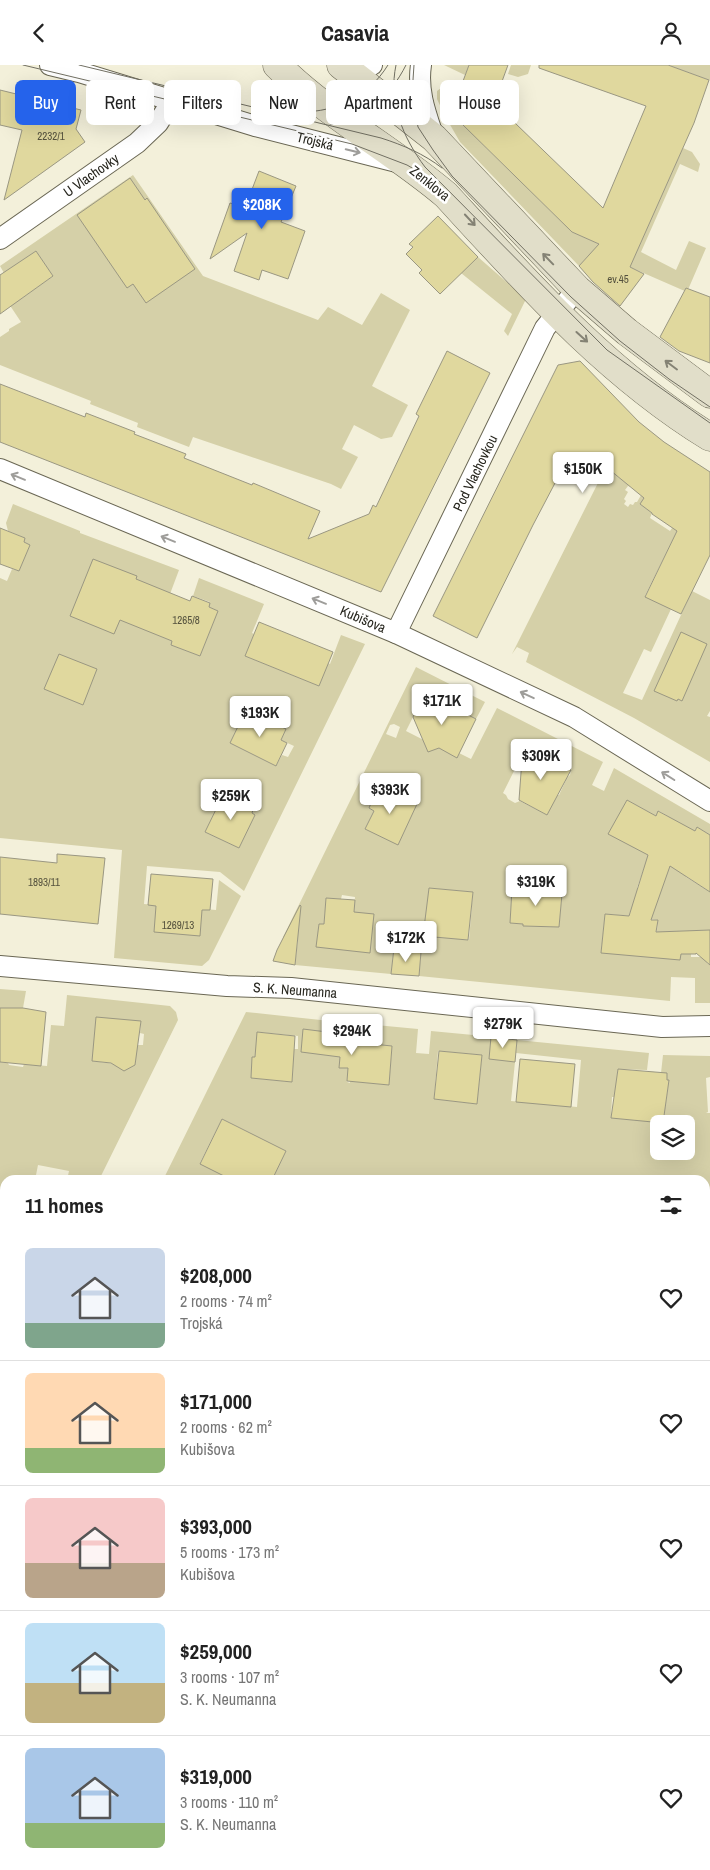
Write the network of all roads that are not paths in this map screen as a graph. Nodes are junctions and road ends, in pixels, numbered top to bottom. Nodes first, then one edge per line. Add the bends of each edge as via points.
1 (50, 65) edge
2 (341, 65) edge
3 (372, 65) edge
4 (422, 65) edge
5 (280, 68) edge
6 (164, 98) edge
7 (164, 114) edge
8 (241, 122) edge
9 (434, 138) junction
10 (407, 165) junction
11 (0, 239) edge
12 (578, 289) junction
13 (558, 315) junction
14 (710, 394) edge
15 (710, 437) edge
16 (0, 469) edge
17 (396, 633) junction
18 (710, 801) edge
19 (0, 966) edge
20 (710, 1026) edge

1 - 6 street, Trojská
2 - 3 street via 352,69
2 - 9 main road
4 - 9 street via 419,80
5 - 10 main road, Zenklova via 344,122
7 - 11 street, U Vlachovky via 137,143
8 -> 10 street, Trojská
12 -> 9 main road
10 -> 13 main road, Zenklova via 446,195
12 - 13 street
14 -> 12 main road via 627,332
13 -> 15 main road, Zenklova via 634,384
13 - 17 street, Pod Vlachovkou via 545,329
17 -> 16 street, Kubišova
18 -> 17 street, Kubišova via 574,717
19 - 20 street, S. K. Neumanna via 291,989 662,1027

